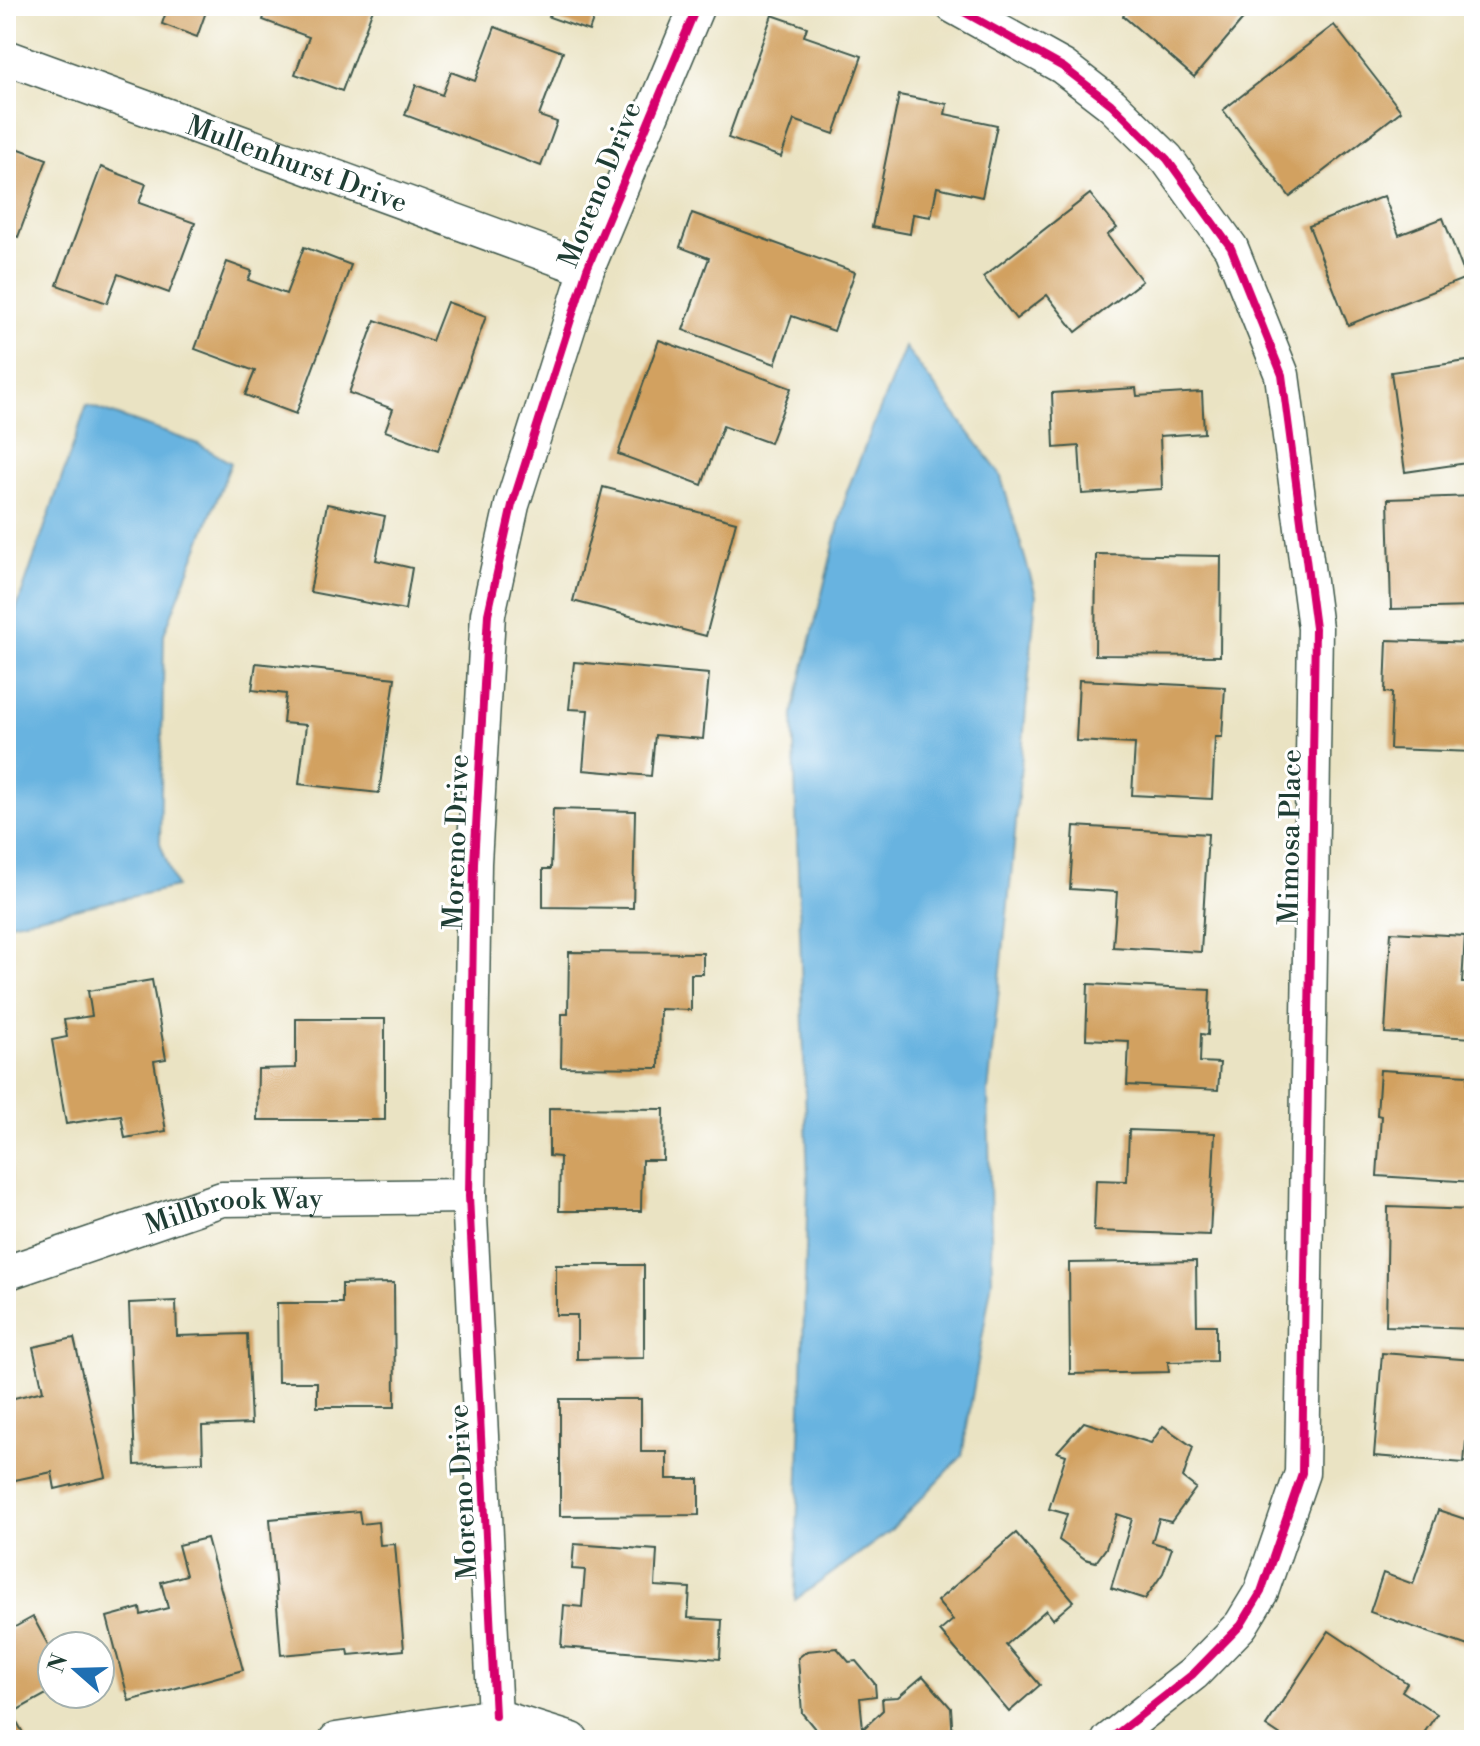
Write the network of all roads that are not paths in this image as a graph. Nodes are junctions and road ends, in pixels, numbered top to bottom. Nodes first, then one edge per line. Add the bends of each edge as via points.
1 (697, 6) edge
2 (953, 6) edge
3 (6, 57) edge
4 (587, 269) junction
5 (469, 1196) junction
6 (6, 1273) edge
7 (495, 1716) junction
8 (336, 1740) edge
9 (572, 1740) edge
10 (1109, 1740) edge

1 - 4 street, Moreno Drive
2 - 10 street, Mimosa Place via 1063,67 1111,104 1167,159 1231,248 1282,375 1315,628 1302,1473 1261,1592 1241,1625 1193,1674
3 - 4 street, Mullenhurst Drive
4 - 5 street, Moreno Drive via 512,505 488,614 474,863
5 - 6 street, Millbrook Way via 222,1199
5 - 7 street, Moreno Drive
7 - 8 street
7 - 9 street

